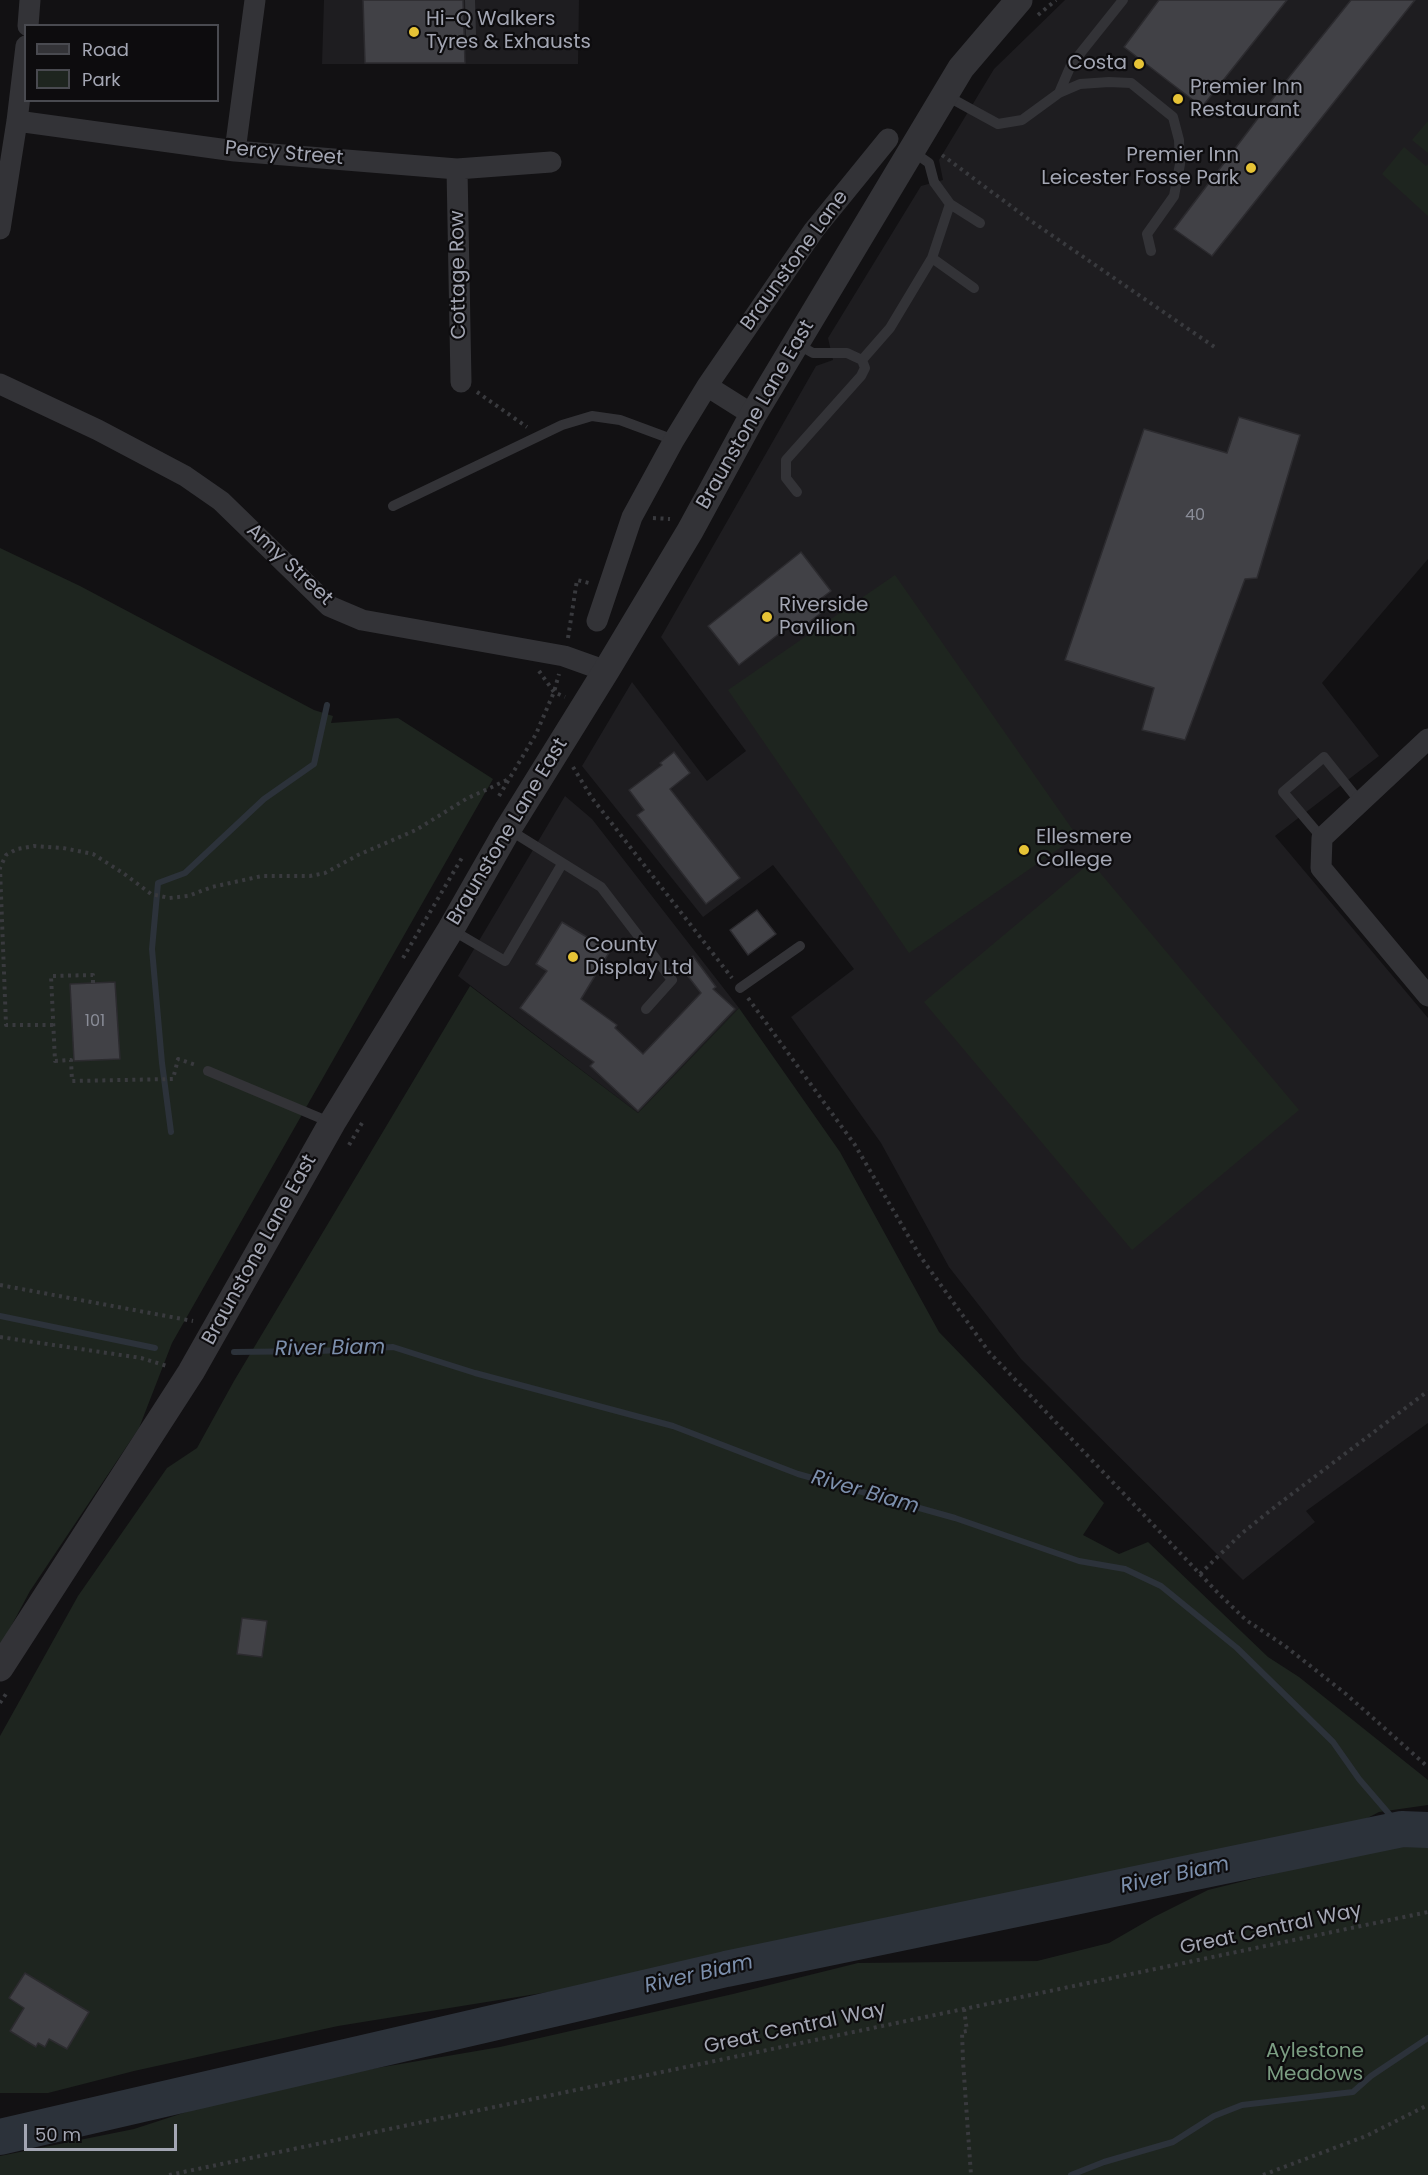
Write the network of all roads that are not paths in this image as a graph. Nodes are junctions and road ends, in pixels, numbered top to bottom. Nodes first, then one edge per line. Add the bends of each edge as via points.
1 (30, 0) edge
2 (255, 0) edge
3 (471, 0) edge
4 (1019, 0) edge
5 (1123, 0) edge
6 (28, 24) edge
7 (471, 34) dead end
8 (24, 65) edge
9 (1059, 93) junction
10 (945, 94) junction
11 (18, 121) junction
12 (912, 147) junction
13 (235, 151) junction
14 (551, 162) dead end
15 (457, 169) junction
16 (950, 204) junction
17 (980, 223) dead end
18 (0, 229) edge
19 (1150, 251) dead end
20 (932, 258) junction
21 (974, 288) dead end
22 (796, 343) junction
23 (862, 360) junction
24 (461, 382) road end
25 (0, 384) edge
26 (707, 386) junction
27 (753, 416) junction
28 (674, 440) junction
29 (797, 492) dead end
30 (393, 506) dead end
31 (597, 621) dead end
32 (606, 671) junction
33 (1428, 739) edge
34 (1360, 802) junction
35 (508, 829) junction
36 (1323, 838) junction
37 (562, 864) junction
38 (451, 929) junction
39 (800, 945) dead end
40 (740, 988) road end
41 (1428, 996) edge
42 (646, 1009) dead end
43 (208, 1071) road end
44 (332, 1123) junction
45 (0, 1668) edge

1 - 6 street
2 - 13 street
3 - 7 lane
4 - 10 street, Braunstone Lane East via 961,68
5 - 9 lane via 1071,65
8 - 11 street
9 - 10 lane via 1022,120 998,124
9 - 19 lane via 1080,84 1131,83 1173,117 1180,164 1174,196 1147,234
10 - 12 street, Braunstone Lane East
11 - 13 street, Percy Street
11 - 18 street
12 - 16 lane via 928,163 934,182
12 - 22 street, Braunstone Lane East
12 - 26 street, Braunstone Lane via 814,230
13 - 15 street, Percy Street
14 - 15 street, Percy Street
15 - 24 street, Cottage Row
16 - 17 lane
16 - 20 lane
20 - 21 lane
20 - 23 lane via 890,328
22 - 23 lane via 813,353 847,353
22 - 27 street, Braunstone Lane East
23 - 29 lane via 865,368 861,376 786,460 786,478
25 - 32 street, Amy Street via 185,476 221,501 329,606 362,620 564,656
26 - 27 street
26 - 28 street, Braunstone Lane
27 - 32 street, Braunstone Lane East
28 - 30 lane via 620,420 591,416 562,425
28 - 31 street, Braunstone Lane via 632,517
32 - 35 street, Braunstone Lane East
33 - 34 street
34 - 36 street
34 - 36 lane via 1324,757 1283,792
35 - 37 lane
35 - 38 street, Braunstone Lane East
36 - 41 street via 1321,868
37 - 38 lane via 505,961
37 - 42 lane via 601,887 672,980
38 - 44 street, Braunstone Lane East
39 - 40 lane
43 - 44 lane
44 - 45 street, Braunstone Lane East via 191,1372

